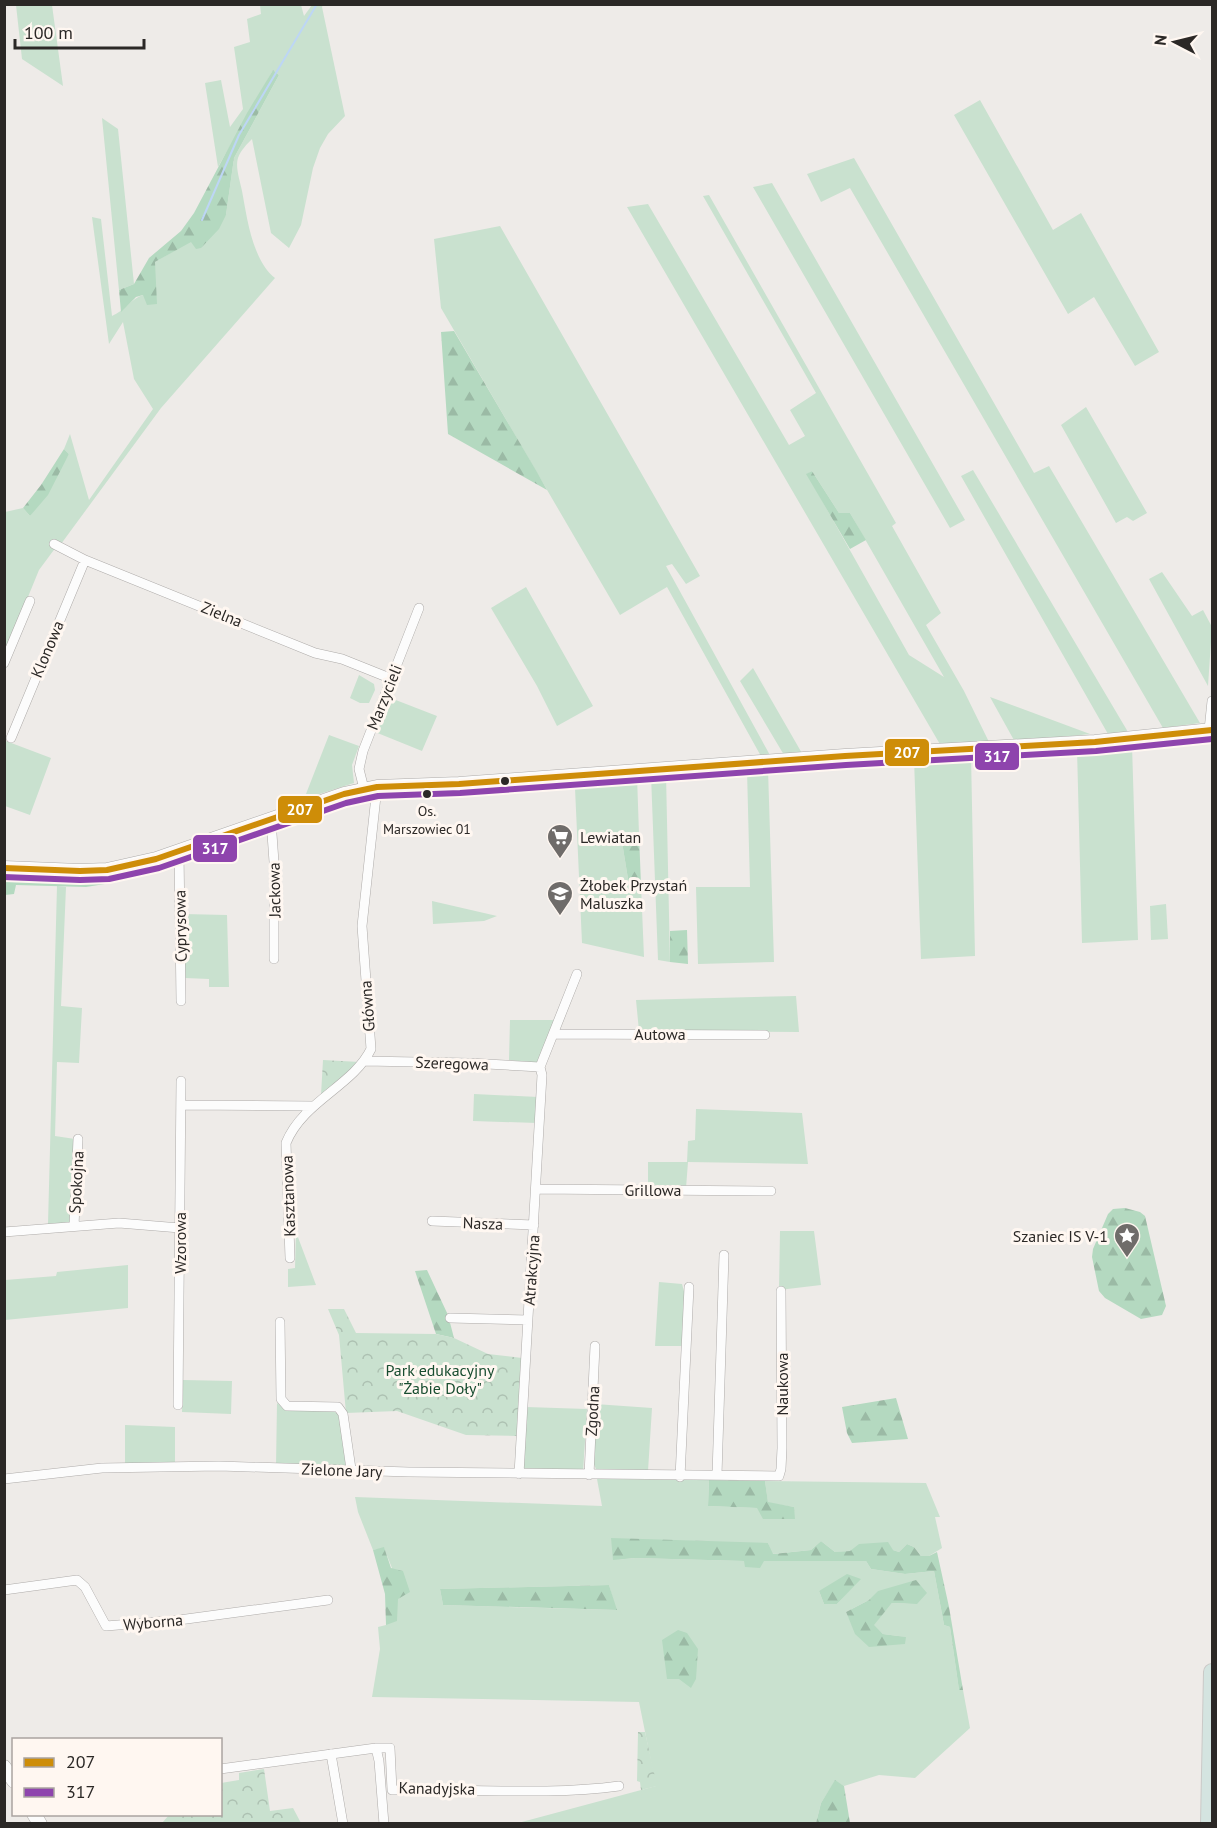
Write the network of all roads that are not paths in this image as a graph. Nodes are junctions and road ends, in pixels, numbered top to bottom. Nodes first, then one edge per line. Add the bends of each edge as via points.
1 (54, 544) dead end
2 (85, 560) junction
3 (30, 601) dead end
4 (419, 608) dead end
5 (4, 663) edge
6 (392, 679) junction
7 (1212, 701) edge
8 (1211, 730) edge
9 (11, 738) dead end
10 (371, 788) junction
11 (271, 820) junction
12 (179, 851) junction
13 (4, 868) edge
14 (274, 959) dead end
15 (577, 974) dead end
16 (181, 1001) dead end
17 (554, 1034) junction
18 (765, 1035) dead end
19 (365, 1061) junction
20 (540, 1067) junction
21 (181, 1081) dead end
22 (182, 1106) junction
23 (313, 1106) junction
24 (78, 1139) dead end
25 (536, 1189) junction
26 (771, 1191) dead end
27 (432, 1221) dead end
28 (534, 1225) junction
29 (74, 1226) junction
30 (180, 1228) junction
31 (4, 1232) edge
32 (724, 1255) dead end
33 (290, 1258) dead end
34 (689, 1287) dead end
35 (781, 1291) dead end
36 (450, 1318) dead end
37 (528, 1320) junction
38 (280, 1322) dead end
39 (595, 1346) dead end
40 (178, 1405) dead end
41 (351, 1469) junction
42 (519, 1474) junction
43 (589, 1475) junction
44 (717, 1475) junction
45 (779, 1476) joint
46 (680, 1477) junction
47 (4, 1479) edge
48 (4, 1590) edge
49 (328, 1600) dead end
50 (1212, 1672) edge
51 (376, 1748) junction
52 (331, 1754) junction
53 (222, 1769) edge
54 (619, 1786) dead end
55 (343, 1824) edge
56 (384, 1824) edge
57 (1209, 1824) edge

1 - 2 street, Zielna
2 - 6 street, Zielna via 315,653
2 - 9 street, Klonowa
3 - 5 street
4 - 6 street, Marzycieli
6 - 10 street, Marzycieli via 359,769
7 - 8 street
8 - 10 street via 1095,742
10 - 11 street
10 - 19 street, Główna via 362,926 371,1049
11 - 12 street
11 - 14 street, Jackowa
12 - 13 street via 107,870
12 - 16 street, Cyprysowa
15 - 17 street
17 - 18 street, Autowa
17 - 20 street
19 - 20 street, Szeregowa
19 - 23 street
20 - 25 street, Atrakcyjna
21 - 22 street, Wzorowa
22 - 23 street
22 - 30 street, Wzorowa
23 - 33 street, Kasztanowa via 286,1143
24 - 29 street, Spokojna
25 - 26 street, Grillowa
25 - 28 street, Atrakcyjna
27 - 28 street, Nasza
28 - 37 street, Atrakcyjna
29 - 30 street via 118,1223
29 - 31 street
30 - 40 street, Wzorowa
32 - 44 street
34 - 46 street
35 - 45 street, Naukowa
36 - 37 street
37 - 42 street, Atrakcyjna
38 - 41 street via 281,1399 287,1406 338,1407 343,1414
39 - 43 street, Zgodna
41 - 42 street, Zielone Jary
41 - 47 street, Zielone Jary via 102,1468
42 - 43 street, Zielone Jary
43 - 46 street, Zielone Jary
44 - 45 street, Zielone Jary
44 - 46 street, Zielone Jary
48 - 49 street, Wyborna via 77,1580 85,1587 106,1626
50 - 57 highway
51 - 52 street
51 - 54 street, Kanadyjska via 390,1748 392,1790 578,1790
51 - 56 street
52 - 53 street
52 - 55 street

